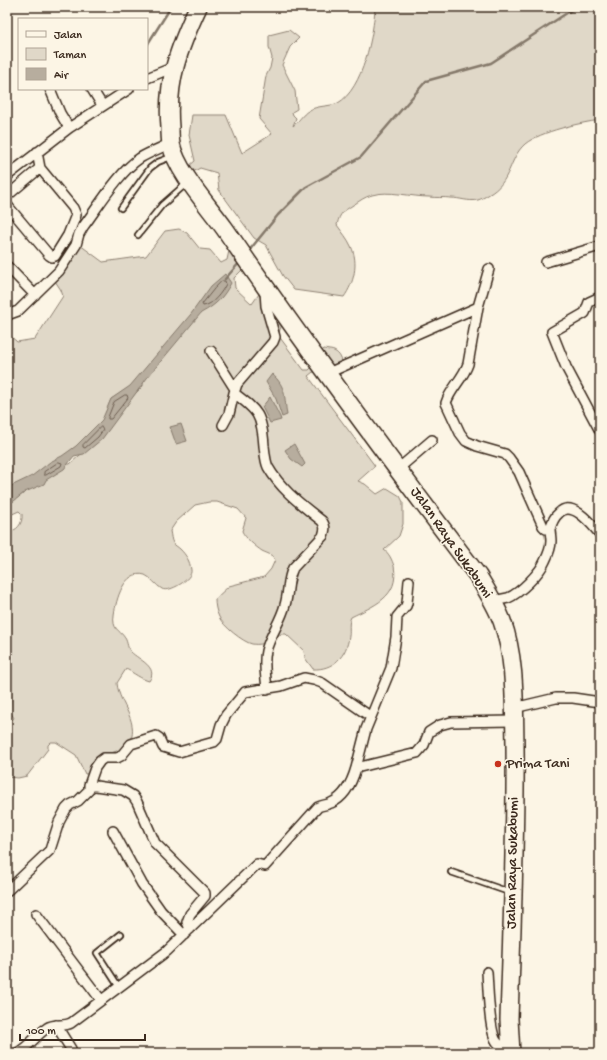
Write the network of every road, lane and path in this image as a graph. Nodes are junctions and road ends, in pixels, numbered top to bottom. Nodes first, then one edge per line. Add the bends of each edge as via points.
1 (198, 7) edge
2 (174, 67) junction
3 (148, 78) edge
4 (50, 90) edge
5 (93, 90) edge
6 (127, 90) edge
7 (102, 105) junction
8 (69, 128) junction
9 (173, 149) junction
10 (37, 152) junction
11 (40, 168) junction
12 (7, 176) edge
13 (190, 181) junction
14 (7, 196) edge
15 (7, 204) edge
16 (121, 208) dead end
17 (138, 235) dead end
18 (600, 246) edge
19 (546, 262) dead end
20 (7, 266) edge
21 (489, 269) dead end
22 (265, 288) junction
23 (35, 295) junction
24 (600, 297) edge
25 (478, 307) junction
26 (7, 315) edge
27 (211, 351) dead end
28 (328, 373) junction
29 (234, 391) junction
30 (223, 425) dead end
31 (600, 430) edge
32 (432, 440) dead end
33 (398, 469) junction
34 (550, 530) junction
35 (600, 534) edge
36 (409, 581) dead end
37 (493, 601) junction
38 (267, 689) junction
39 (600, 702) edge
40 (514, 714) junction
41 (371, 717) junction
42 (356, 768) junction
43 (89, 785) junction
44 (113, 831) dead end
45 (451, 872) dead end
46 (7, 891) edge
47 (512, 893) junction
48 (36, 914) dead end
49 (187, 932) junction
50 (121, 934) dead end
51 (487, 972) dead end
52 (119, 987) junction
53 (101, 1000) junction
54 (56, 1025) junction
55 (71, 1049) dead end
56 (510, 1052) edge
57 (17, 1053) edge

1 - 2 highway
2 - 3 street
2 - 9 highway via 169,97
4 - 8 street
5 - 7 street
6 - 7 street
7 - 8 street
8 - 10 street
9 - 13 highway, Jalan Raya Sukabumi
9 - 16 lane via 150,168
9 - 23 street via 140,159 129,168 83,228 60,271
10 - 11 street
10 - 12 street
11 - 14 street
11 - 15 street via 76,215 55,256 48,254
13 - 17 lane via 162,205
13 - 22 highway, Jalan Raya Sukabumi
18 - 19 street
20 - 23 street
21 - 25 street
22 - 28 highway, Jalan Raya Sukabumi
22 - 29 street via 266,306 275,337
23 - 26 street via 18,310
24 - 31 street via 589,302 585,313 552,332 566,367
25 - 28 street
25 - 34 street via 465,373 446,403 460,434 466,441 505,454 509,458 519,472 543,526
27 - 29 street
28 - 33 highway, Jalan Raya Sukabumi
29 - 30 street via 229,414
29 - 38 street via 260,418 265,459 280,485 325,525 323,536 290,573 284,611 266,650
32 - 33 street
33 - 37 highway, Jalan Raya Sukabumi via 478,576
34 - 35 street via 554,517 561,510 569,508 585,517
34 - 37 street via 550,549 537,572 508,598
36 - 41 street via 406,606 397,617 391,668
37 - 40 highway, Jalan Raya Sukabumi via 502,622 510,653
38 - 41 street via 304,678 319,682
38 - 43 street via 245,692 226,715 214,742 179,752 163,747 156,736 131,744 121,756 100,761
39 - 40 street via 556,698
40 - 42 street via 440,725 430,732 417,753
40 - 47 highway, Jalan Raya Sukabumi
41 - 42 street
42 - 49 street via 352,782 340,796 329,804 318,807 265,866 257,864
43 - 46 street via 89,790 66,809 50,850
43 - 49 street via 123,790 133,796 155,843 205,893 190,914
44 - 49 street via 142,884 161,911
45 - 47 lane
47 - 56 highway, Jalan Raya Sukabumi
48 - 53 street
49 - 52 street via 167,951
50 - 52 lane via 98,953
51 - 56 street via 495,1039
52 - 53 street
53 - 54 street via 71,1023
54 - 55 street
54 - 57 street via 47,1028

